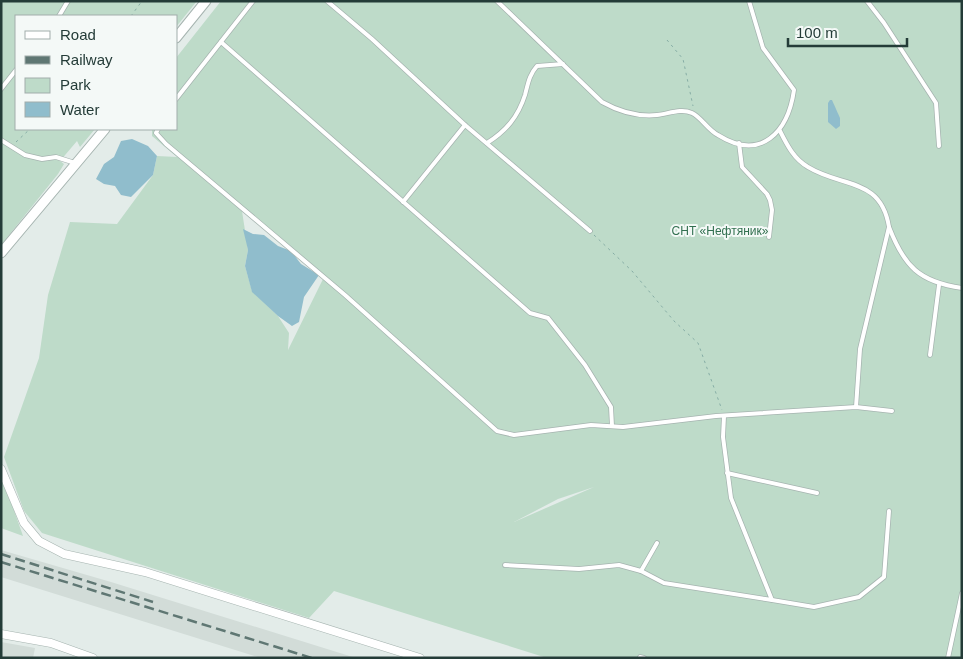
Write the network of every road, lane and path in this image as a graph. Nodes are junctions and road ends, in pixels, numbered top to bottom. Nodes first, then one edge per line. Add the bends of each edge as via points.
1 (68, 1) edge
2 (142, 1) edge
3 (206, 1) edge
4 (253, 1) edge
5 (327, 1) edge
6 (497, 1) edge
7 (749, 1) edge
8 (867, 1) edge
9 (60, 15) edge
10 (133, 15) edge
11 (178, 36) edge
12 (667, 40) dead end
13 (221, 42) junction
14 (563, 64) junction
15 (15, 71) edge
16 (1, 89) edge
17 (178, 96) edge
18 (692, 113) junction
19 (465, 125) junction
20 (29, 130) edge
21 (103, 130) edge
22 (158, 130) edge
23 (780, 131) junction
24 (1, 140) edge
25 (739, 142) junction
26 (487, 144) junction
27 (12, 146) junction
28 (939, 146) dead end
29 (77, 163) junction
30 (404, 202) junction
31 (889, 227) junction
32 (590, 232) joint
33 (769, 237) dead end
34 (1, 253) edge
35 (939, 285) junction
36 (962, 288) edge
37 (930, 355) dead end
38 (856, 407) junction
39 (892, 411) dead end
40 (724, 416) junction
41 (612, 426) junction
42 (1, 469) edge
43 (727, 473) junction
44 (817, 493) dead end
45 (889, 511) dead end
46 (657, 543) dead end
47 (505, 566) dead end
48 (641, 571) junction
49 (962, 593) edge
50 (772, 600) junction
51 (1, 634) edge
52 (93, 658) edge
53 (420, 658) edge
54 (948, 658) edge

1 - 9 lane
2 - 10 path
3 - 11 street
4 - 13 lane
5 - 19 lane
6 - 14 lane
7 - 23 lane via 762,48 794,90 791,109
8 - 28 lane via 936,103
12 - 18 path via 682,59 693,104
13 - 17 lane
13 - 30 lane
14 - 18 lane via 602,102 618,111 657,115 681,111
14 - 26 lane via 537,66 531,73 516,118
15 - 16 lane
18 - 25 lane via 720,136
19 - 26 lane
19 - 30 lane
20 - 27 path
21 - 29 street
22 - 41 lane via 156,133 166,144 338,289 497,431 514,436 591,425
23 - 25 lane via 758,144
23 - 31 lane via 790,151 808,167 861,186 876,197 886,212
24 - 27 lane
25 - 33 lane via 742,167 770,200
26 - 32 lane
27 - 29 lane via 25,155 42,159 56,157
29 - 34 street
30 - 41 lane via 530,313 548,318 585,365 611,407
31 - 35 lane via 898,251 917,272
31 - 38 lane via 860,349
32 - 40 path via 614,253 674,321 698,343
35 - 36 lane
35 - 37 lane
38 - 39 lane
38 - 40 lane
40 - 41 lane
40 - 43 lane
42 - 53 street via 24,524 38,541 64,554 145,572
43 - 44 lane
43 - 50 lane via 731,498
45 - 50 lane via 884,577 859,597 814,607
46 - 48 lane
47 - 48 lane via 579,569 619,566
48 - 50 lane via 664,583
49 - 54 lane
51 - 52 street via 51,643

